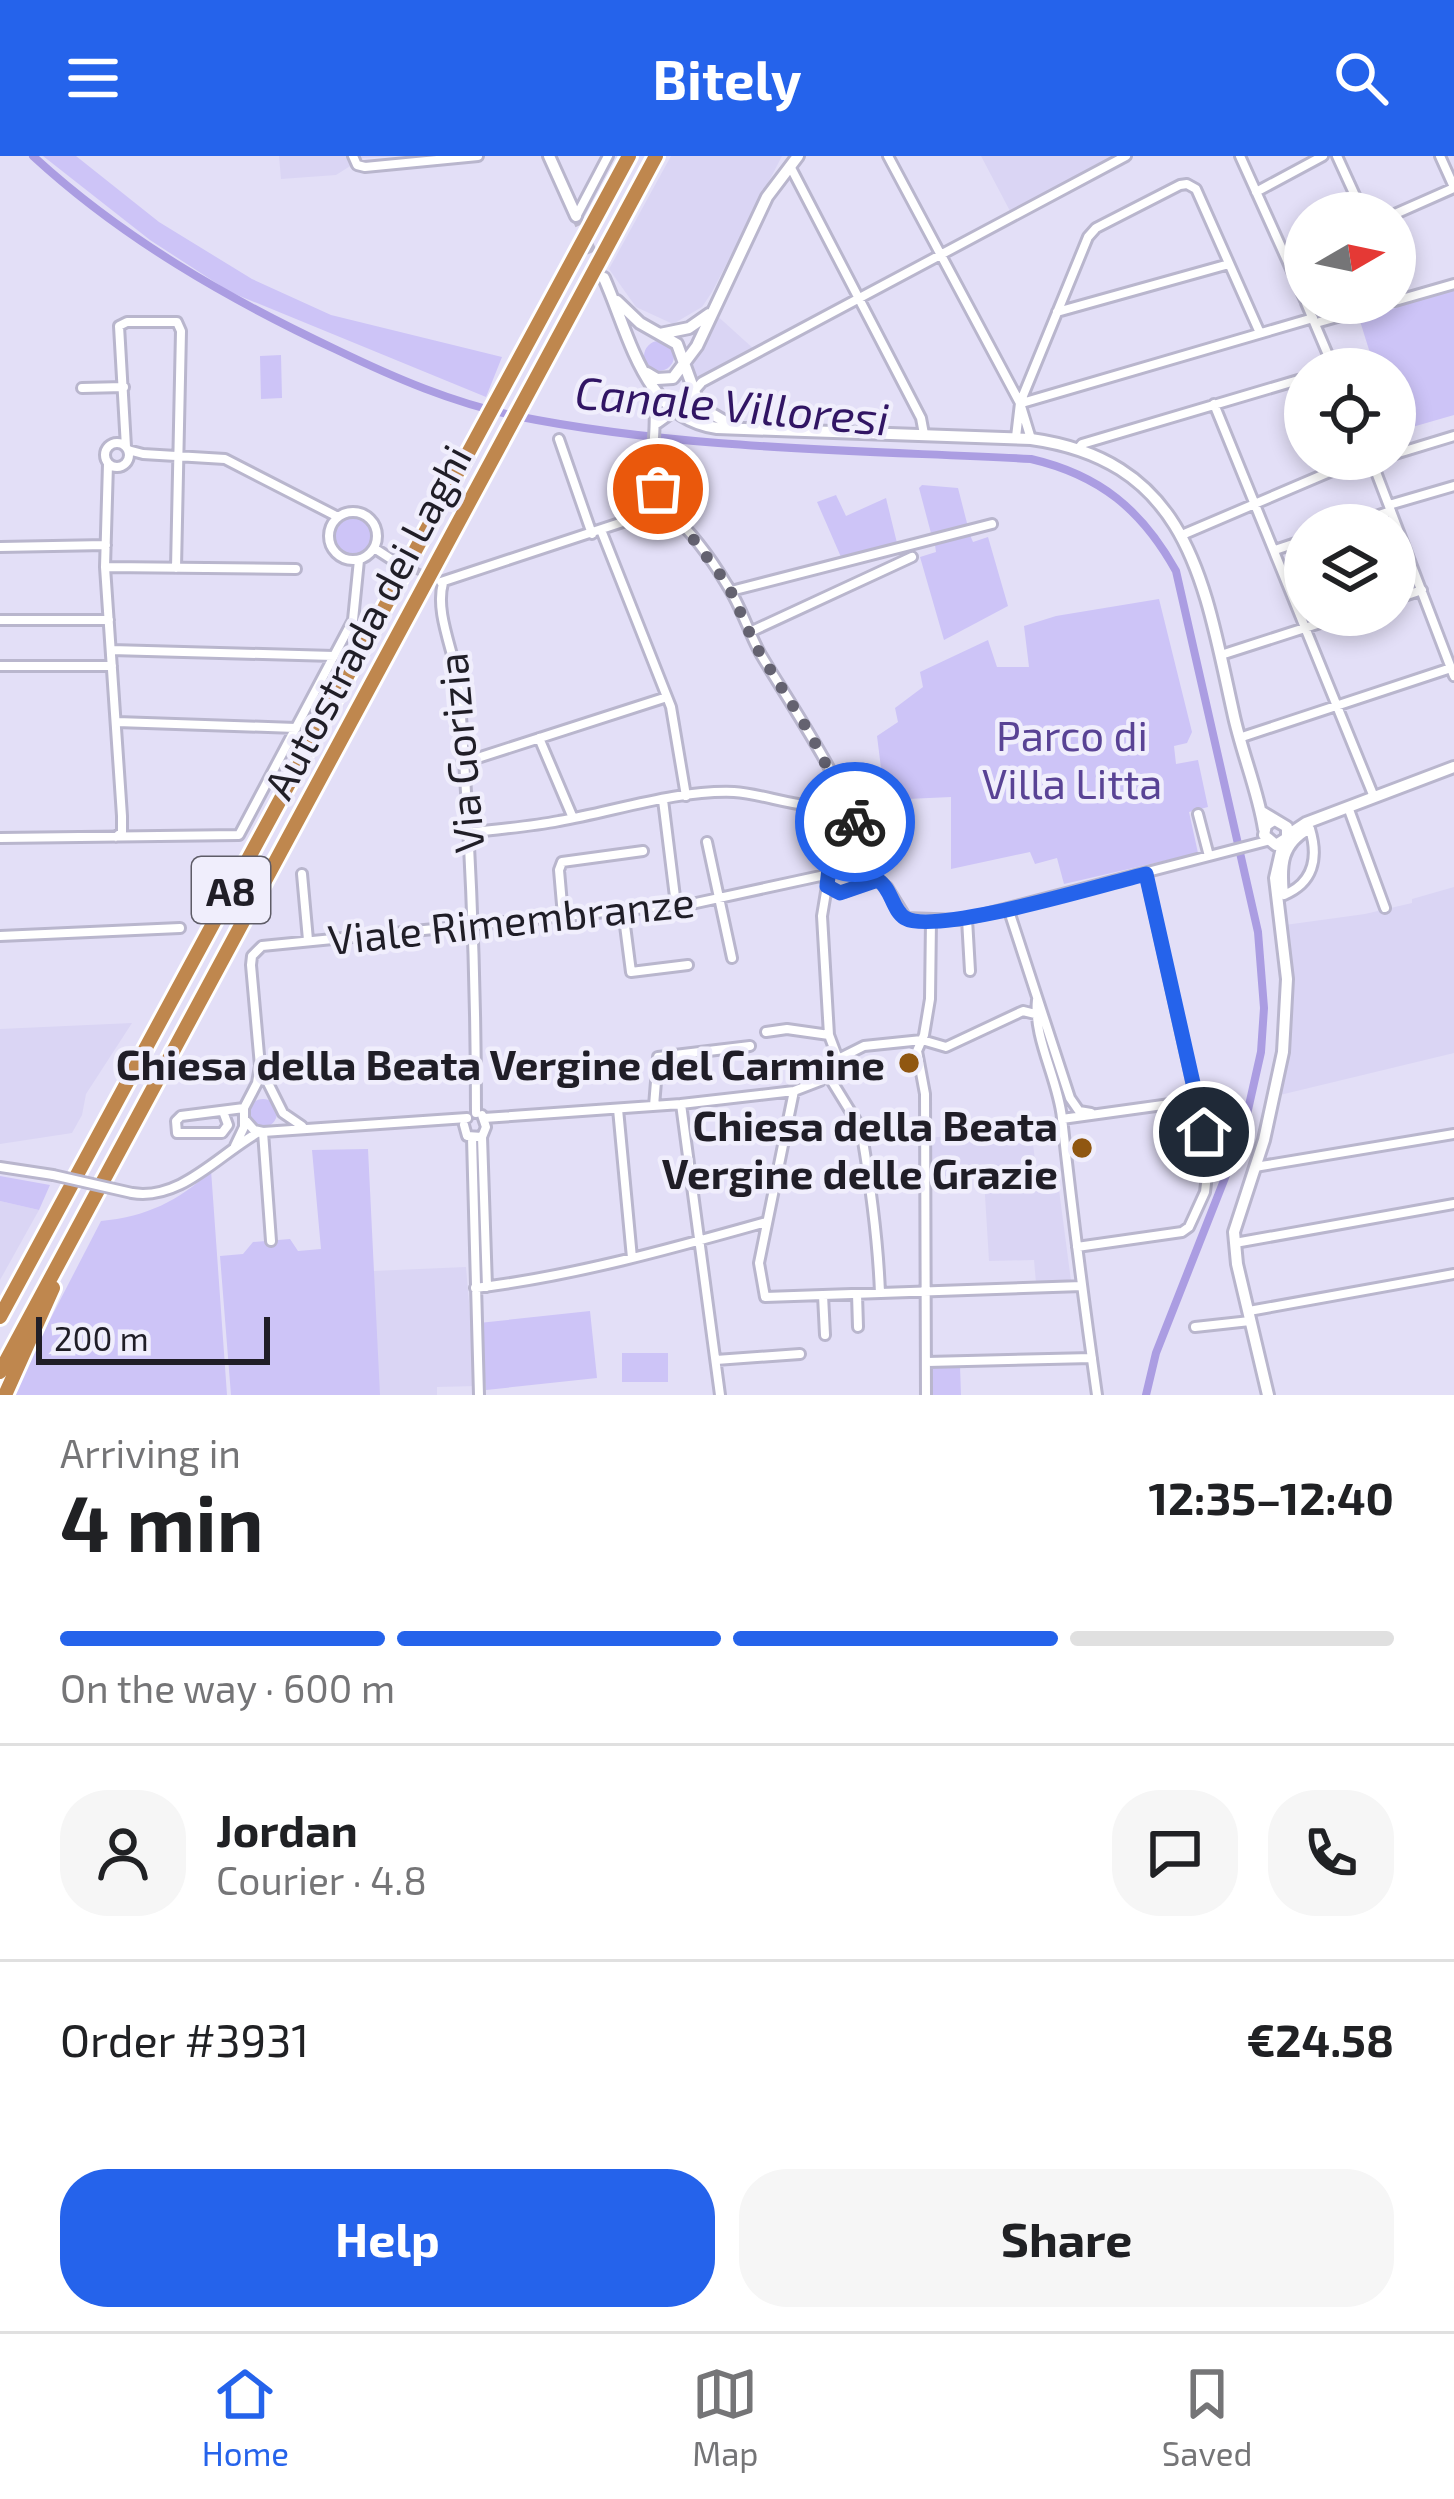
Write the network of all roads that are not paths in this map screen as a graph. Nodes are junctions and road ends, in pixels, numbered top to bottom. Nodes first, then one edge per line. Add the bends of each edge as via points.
1 (478, 156) edge
2 (549, 156) edge
3 (608, 156) edge
4 (628, 156) edge
5 (656, 156) edge
6 (887, 156) edge
7 (1126, 156) edge
8 (1240, 156) edge
9 (1323, 156) edge
10 (1337, 156) edge
11 (1440, 156) edge
12 (355, 160) edge
13 (793, 160) edge
14 (1454, 187) edge
15 (1256, 192) junction
16 (1353, 192) edge
17 (1416, 204) edge
18 (576, 216) joint
19 (939, 254) junction
20 (1284, 254) edge
21 (1229, 264) junction
22 (604, 278) tunnel mouth
23 (1454, 284) edge
24 (610, 294) junction
25 (1416, 295) edge
26 (857, 299) junction
27 (1056, 312) junction
28 (711, 313) junction
29 (1300, 324) edge
30 (658, 333) junction
31 (1260, 333) junction
32 (636, 355) junction
33 (683, 365) junction
34 (644, 370) junction
35 (1284, 384) edge
36 (650, 386) junction
37 (124, 387) junction
38 (82, 388) dead end
39 (692, 392) junction
40 (1020, 403) junction
41 (1214, 404) junction
42 (673, 412) junction
43 (658, 423) junction
44 (737, 428) junction
45 (924, 434) junction
46 (1454, 436) edge
47 (1016, 437) junction
48 (1031, 439) junction
49 (559, 440) dead end
50 (1416, 448) edge
51 (1078, 449) junction
52 (125, 450) junction
53 (180, 456) junction
54 (653, 465) junction
55 (112, 466) junction
56 (1308, 480) edge
57 (669, 484) junction
58 (1454, 486) edge
59 (659, 492) junction
60 (1255, 501) junction
61 (1402, 504) edge
62 (683, 507) junction
63 (668, 512) junction
64 (335, 520) junction
65 (992, 524) dead end
66 (685, 528) junction
67 (596, 532) junction
68 (1182, 535) junction
69 (106, 545) junction
70 (0, 547) edge
71 (1284, 547) edge
72 (374, 548) junction
73 (1275, 550) junction
74 (912, 557) dead end
75 (391, 559) tunnel mouth
76 (359, 560) junction
77 (105, 567) junction
78 (176, 568) junction
79 (296, 569) dead end
80 (1284, 573) edge
81 (1416, 575) edge
82 (730, 590) junction
83 (1422, 590) junction
84 (1416, 592) edge
85 (0, 620) edge
86 (109, 620) junction
87 (750, 632) junction
88 (1284, 635) edge
89 (1309, 636) edge
90 (111, 650) junction
91 (1220, 655) junction
92 (334, 656) junction
93 (0, 666) edge
94 (112, 666) junction
95 (1453, 672) edge
96 (667, 698) junction
97 (1339, 707) junction
98 (116, 722) junction
99 (296, 728) junction
100 (539, 738) junction
101 (1239, 738) junction
102 (462, 763) junction
103 (1454, 767) edge
104 (686, 796) junction
105 (1374, 797) junction
106 (662, 800) junction
107 (845, 802) junction
108 (1348, 807) junction
109 (1198, 814) dead end
110 (573, 818) junction
111 (1308, 826) junction
112 (466, 833) junction
113 (115, 837) junction
114 (1274, 837) junction
115 (0, 838) edge
116 (707, 842) dead end
117 (643, 851) dead end
118 (1209, 856) junction
119 (302, 874) dead end
120 (1146, 874) junction
121 (826, 881) junction
122 (719, 898) junction
123 (676, 905) junction
124 (1008, 908) junction
125 (1385, 908) dead end
126 (623, 910) junction
127 (563, 916) junction
128 (967, 919) junction
129 (931, 920) junction
130 (474, 925) junction
131 (180, 928) dead end
132 (0, 936) edge
133 (308, 940) junction
134 (732, 958) dead end
135 (688, 965) dead end
136 (970, 971) dead end
137 (1039, 1016) junction
138 (766, 1032) dead end
139 (832, 1039) junction
140 (922, 1040) junction
141 (750, 1046) dead end
142 (864, 1046) junction
143 (838, 1059) junction
144 (260, 1066) junction
145 (830, 1072) junction
146 (794, 1091) junction
147 (274, 1097) junction
148 (251, 1098) junction
149 (1198, 1100) junction
150 (1072, 1101) junction
151 (681, 1104) junction
152 (1059, 1104) junction
153 (654, 1106) junction
154 (244, 1108) junction
155 (618, 1108) junction
156 (283, 1113) junction
157 (224, 1114) junction
158 (1091, 1114) junction
159 (473, 1118) junction
160 (1062, 1119) junction
161 (245, 1120) junction
162 (309, 1128) junction
163 (263, 1132) junction
164 (1454, 1133) edge
165 (477, 1138) junction
166 (235, 1146) junction
167 (1255, 1166) junction
168 (0, 1168) edge
169 (1454, 1204) edge
170 (766, 1222) junction
171 (699, 1240) junction
172 (271, 1241) dead end
173 (1234, 1244) junction
174 (1077, 1247) junction
175 (63, 1254) junction
176 (632, 1258) junction
177 (1454, 1274) edge
178 (1082, 1286) junction
179 (488, 1287) junction
180 (476, 1288) junction
181 (927, 1292) junction
182 (880, 1293) junction
183 (857, 1294) junction
184 (823, 1295) junction
185 (1249, 1316) junction
186 (0, 1317) edge
187 (859, 1327) dead end
188 (1195, 1327) dead end
189 (825, 1335) dead end
190 (800, 1354) dead end
191 (1092, 1358) junction
192 (716, 1360) junction
193 (927, 1362) junction
194 (0, 1372) edge
195 (4, 1395) edge
196 (479, 1395) edge
197 (720, 1395) edge
198 (926, 1395) edge
199 (1097, 1395) edge
200 (1268, 1395) edge

1 - 12 street
2 - 18 street
3 - 18 street
4 - 186 highway, Autostrada dei Laghi / A8
5 - 175 highway, Autostrada dei Laghi / A8
6 - 19 street
7 - 19 street
8 - 15 street
9 - 15 street
10 - 16 street
11 - 14 street
13 - 26 street
13 - 28 street
14 - 17 street
15 - 20 street
19 - 26 street
19 - 40 street
21 - 27 street
21 - 27 street via 1196,189 1183,184 1088,236
21 - 31 street
22 - 24 street
23 - 25 street
24 - 30 street
24 - 32 street
26 - 39 street
26 - 45 street
27 - 40 street
28 - 30 street via 689,328
28 - 33 street
29 - 31 street
30 - 32 street via 640,339
30 - 33 street via 681,349
31 - 40 street
32 - 34 street
33 - 34 street via 667,380
33 - 39 street
34 - 36 street
35 - 41 street
36 - 42 street
36 - 43 street
37 - 38 street
37 - 52 street
37 - 53 street via 119,328 177,322
39 - 42 street
39 - 44 street via 706,414
40 - 47 street
40 - 48 street
41 - 51 street
41 - 60 street
42 - 43 street
42 - 44 street via 694,424
43 - 54 street
44 - 45 street
45 - 47 street
46 - 50 street
47 - 48 street
48 - 51 street
49 - 67 street
51 - 68 street via 1127,474
52 - 53 street
52 - 55 street
52 - 55 street via 105,450
53 - 64 street via 230,461
53 - 78 street
54 - 57 street
54 - 59 street
55 - 69 street
56 - 60 street
57 - 59 street
57 - 62 street via 685,491
58 - 61 street
59 - 63 street
60 - 68 street
60 - 73 street
62 - 63 street
62 - 66 street
63 - 66 street
63 - 67 street
64 - 72 street via 359,513 371,520
64 - 76 street via 328,535 335,553
65 - 82 street
66 - 82 street
67 - 96 street
67 - 102 street, Via Gorizia via 442,582 459,681
68 - 91 street
69 - 70 street
69 - 77 street
71 - 73 street
72 - 75 street
72 - 76 street
73 - 80 street
74 - 87 street
76 - 92 street via 352,620
77 - 78 street
77 - 86 street
78 - 79 street
81 - 83 street
82 - 87 street
83 - 84 street
83 - 95 street
85 - 86 street
86 - 90 street
87 - 107 street
88 - 91 street
89 - 97 street
90 - 92 street
90 - 94 street
91 - 101 street
92 - 99 street
93 - 94 street
94 - 98 street
95 - 97 street
96 - 100 street
96 - 104 street
97 - 101 street
97 - 105 street
98 - 99 street
98 - 113 street via 122,827
99 - 113 street via 234,837
100 - 102 street
100 - 110 street
101 - 114 street
102 - 112 street, Via Gorizia
103 - 105 street
104 - 106 street
104 - 107 street
105 - 108 street
106 - 110 street
106 - 123 street
107 - 121 street via 860,845 831,866
108 - 111 street
108 - 125 street
109 - 118 street
110 - 112 street
111 - 111 street via 1285,851 1284,895 1300,888 1313,867
111 - 114 street
112 - 130 street, Via Gorizia
113 - 115 street
114 - 118 street
114 - 167 street via 1285,1039
116 - 122 street
117 - 127 street via 560,864
118 - 120 street
119 - 133 street
120 - 124 street
120 - 149 street
121 - 122 street, Viale Rimembranze via 811,877
121 - 129 street, Viale Rimembranze via 840,893 878,880 903,916
121 - 139 street
122 - 123 street, Viale Rimembranze
122 - 134 street
123 - 126 street, Viale Rimembranze
124 - 128 street
124 - 137 street
126 - 127 street, Viale Rimembranze
126 - 135 street via 631,972
127 - 130 street, Viale Rimembranze
128 - 129 street
128 - 136 street
129 - 140 street
130 - 133 street, Viale Rimembranze
130 - 159 street, Via Gorizia
131 - 132 street
133 - 144 street, Viale Rimembranze via 270,944 253,956
137 - 140 street via 1023,1011 956,1045
137 - 150 street
137 - 152 street
138 - 139 street
139 - 142 street
139 - 143 street
140 - 142 street
140 - 181 street
141 - 153 street via 658,1057
142 - 143 street
143 - 145 street
144 - 147 street
144 - 148 street
145 - 146 street
145 - 182 street via 861,1131
146 - 151 street
146 - 170 street
147 - 148 street
147 - 156 street
148 - 154 street
149 - 158 street
149 - 174 street via 1210,1173 1190,1227
150 - 152 street
150 - 158 street
151 - 153 street
151 - 171 street
152 - 160 street
153 - 155 street
154 - 157 street
154 - 161 street
155 - 159 street
155 - 176 street
156 - 162 street
156 - 163 street
157 - 157 street via 182,1116 177,1132 222,1133
158 - 160 street
159 - 162 street
159 - 165 street
159 - 165 street, Via Gorizia via 487,1127
160 - 174 street
161 - 163 street
161 - 166 street
162 - 163 street
163 - 166 street
163 - 172 street
164 - 167 street
165 - 179 street
165 - 180 street
166 - 168 street, bridge via 160,1193
167 - 173 street
169 - 173 street
170 - 171 street
170 - 184 street via 765,1298
171 - 176 street
171 - 192 street
173 - 185 street
174 - 178 street
175 - 194 highway, Autostrada dei Laghi / A8
175 - 195 highway
176 - 179 street
177 - 185 street
178 - 181 street
178 - 191 street
179 - 180 street
180 - 196 street
181 - 182 street
181 - 193 street
182 - 183 street
183 - 184 street
183 - 187 street
184 - 189 street
185 - 188 street
185 - 200 street
190 - 192 street
191 - 193 street
191 - 199 street
192 - 197 street
193 - 198 street

